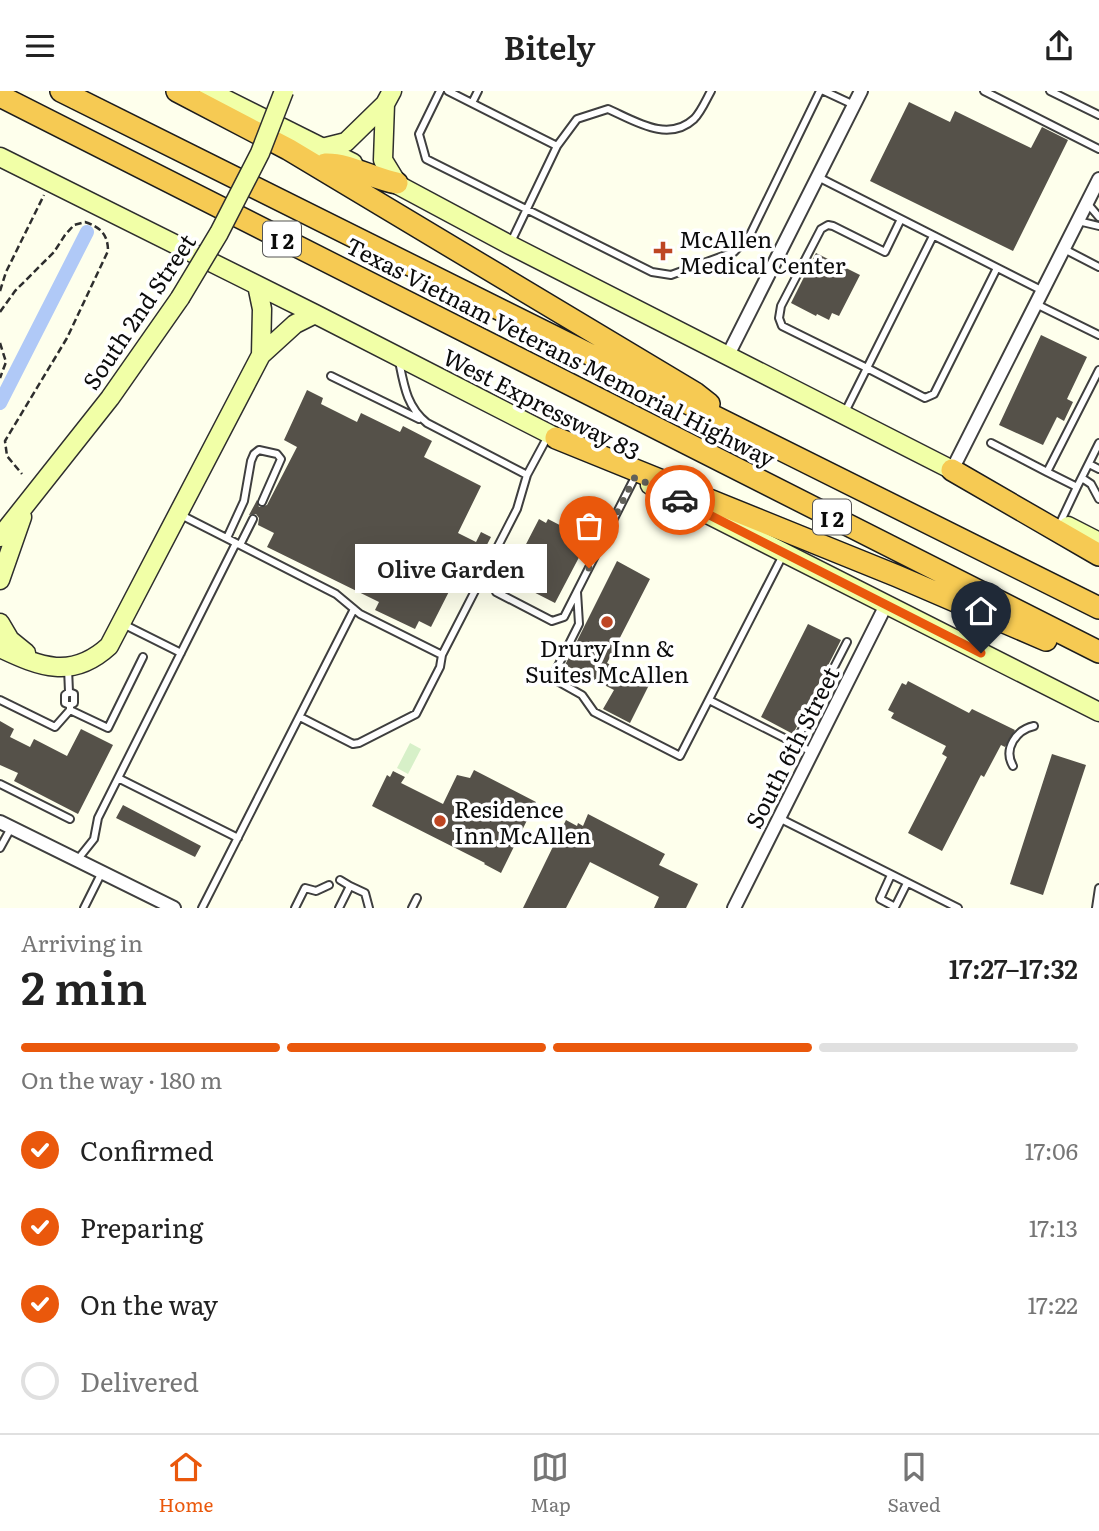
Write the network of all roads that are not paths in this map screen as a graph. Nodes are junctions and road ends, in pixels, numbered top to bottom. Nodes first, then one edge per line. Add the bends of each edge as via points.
1 (61, 91) edge
2 (177, 91) edge
3 (209, 91) edge
4 (284, 91) edge
5 (440, 91) edge
6 (448, 91) edge
7 (478, 91) edge
8 (711, 91) edge
9 (822, 91) edge
10 (861, 91) edge
11 (984, 91) edge
12 (1051, 91) edge
13 (0, 96) edge
14 (389, 97) edge
15 (472, 103) junction
16 (854, 105) junction
17 (1099, 115) edge
18 (557, 146) junction
19 (1099, 149) edge
20 (318, 156) junction
21 (0, 157) edge
22 (818, 177) junction
23 (1099, 179) edge
24 (397, 183) junction
25 (1087, 203) junction
26 (527, 210) junction
27 (1099, 217) edge
28 (901, 219) junction
29 (1078, 221) junction
30 (1099, 226) edge
31 (933, 236) junction
32 (510, 245) junction
33 (1064, 249) junction
34 (1099, 267) edge
35 (997, 268) junction
36 (257, 285) junction
37 (1043, 291) junction
38 (1036, 304) junction
39 (315, 314) junction
40 (1099, 335) edge
41 (261, 355) junction
42 (728, 355) junction
43 (397, 356) junction
44 (867, 369) junction
45 (1099, 370) edge
46 (331, 376) dead end
47 (843, 414) junction
48 (427, 423) junction
49 (747, 433) junction
50 (553, 436) junction
51 (991, 443) dead end
52 (1099, 443) edge
53 (1089, 464) junction
54 (1099, 469) edge
55 (952, 470) junction
56 (1047, 472) junction
57 (527, 475) junction
58 (635, 477) junction
59 (1082, 478) junction
60 (1077, 487) junction
61 (1099, 499) edge
62 (262, 502) dead end
63 (26, 505) junction
64 (179, 514) junction
65 (253, 519) dead end
66 (1060, 523) junction
67 (0, 537) edge
68 (228, 538) junction
69 (1099, 542) edge
70 (238, 544) junction
71 (783, 553) junction
72 (1099, 555) edge
73 (0, 580) edge
74 (577, 592) junction
75 (495, 593) dead end
76 (886, 605) junction
77 (1099, 608) edge
78 (354, 609) junction
79 (0, 623) edge
80 (117, 630) junction
81 (847, 642) dead end
82 (0, 648) edge
83 (1099, 652) edge
84 (181, 653) junction
85 (442, 655) junction
86 (143, 657) dead end
87 (1099, 663) edge
88 (68, 667) junction
89 (0, 700) edge
90 (709, 700) junction
91 (70, 708) junction
92 (1099, 712) edge
93 (300, 717) junction
94 (1034, 726) dead end
95 (794, 743) junction
96 (812, 752) junction
97 (1013, 766) dead end
98 (118, 778) junction
99 (0, 784) edge
100 (779, 818) junction
101 (69, 819) dead end
102 (5, 825) edge
103 (238, 838) junction
104 (0, 848) edge
105 (77, 860) junction
106 (102, 872) junction
107 (891, 875) junction
108 (340, 880) dead end
109 (907, 883) junction
110 (329, 885) dead end
111 (350, 885) junction
112 (1099, 888) edge
113 (417, 898) dead end
114 (886, 906) edge
115 (169, 907) edge
116 (84, 908) edge
117 (202, 908) edge
118 (295, 908) edge
119 (339, 908) edge
120 (369, 908) edge
121 (412, 908) edge
122 (734, 908) edge
123 (958, 908) edge
124 (1096, 908) edge

1 - 49 highway, Texas Vietnam Veterans Memorial Highway / I 2
2 - 20 highway
3 - 20 main road
4 - 63 main road, South 2nd Street, bridge via 260,153 180,298 110,398
5 - 26 lane via 419,134 426,159
6 - 15 lane
7 - 15 lane
8 - 18 lane via 696,118 681,128 652,128 608,109 577,119
9 - 16 lane
9 - 26 lane via 750,235 734,253 671,275 652,272
10 - 16 street
11 - 19 lane
12 - 17 lane
13 - 83 highway, Texas Vietnam Veterans Memorial Highway / I 2
14 - 20 main road via 346,142
14 - 24 main road via 383,160
15 - 18 lane
16 - 22 street
18 - 26 lane
20 - 24 highway
20 - 49 highway via 695,393
21 - 36 main road, West Expressway 83
22 - 28 lane
22 - 42 street
23 - 25 street
24 - 32 main road
25 - 27 lane
25 - 29 street
26 - 32 lane
28 - 31 lane
28 - 44 lane via 885,252 833,226 821,229 781,306 782,325
29 - 30 lane
29 - 33 street
31 - 35 lane
31 - 44 lane
32 - 42 main road
33 - 34 lane
33 - 37 street
35 - 37 lane
35 - 44 lane via 934,394 925,398
36 - 39 main road, West Expressway 83
36 - 41 main road via 262,309
37 - 38 street
38 - 40 lane
38 - 55 street
39 - 41 main road via 295,324
39 - 43 main road, West Expressway 83
41 - 64 main road
42 - 47 main road
43 - 48 lane via 410,405
43 - 50 main road, West Expressway 83
44 - 47 lane
45 - 56 lane
46 - 48 lane
47 - 55 main road
48 - 57 lane
49 - 77 highway, Texas Vietnam Veterans Memorial Highway / I 2
50 - 57 lane
50 - 58 main road, West Expressway 83
50 - 87 highway
51 - 56 lane
52 - 53 lane
53 - 54 lane
53 - 59 lane
55 - 66 main road
55 - 72 highway
56 - 60 lane
57 - 85 lane via 517,509
58 - 71 main road, West Expressway 83
58 - 74 lane
59 - 60 lane
59 - 61 lane
60 - 66 lane
62 - 68 lane via 281,459 259,450 251,461 244,501
63 - 67 main road, South 2nd Street
63 - 73 main road
64 - 68 lane
64 - 80 main road
65 - 70 lane
66 - 69 main road
68 - 70 lane
70 - 78 lane via 336,594
70 - 84 lane
71 - 76 main road, West Expressway 83
71 - 90 lane
74 - 75 lane via 564,617 552,621
74 - 90 lane via 579,624 555,676 582,695 594,712 680,756
76 - 92 main road, West Expressway 83
76 - 96 street, South 6th Street
78 - 85 lane
78 - 93 lane
79 - 80 main road via 17,647 53,661 85,653
80 - 84 lane
80 - 88 main road via 99,655
81 - 95 lane
82 - 88 main road via 38,665
84 - 98 lane
85 - 93 lane via 416,714 359,743 347,742
86 - 91 lane via 108,728
88 - 91 lane via 69,692 74,694
89 - 91 lane via 55,727
90 - 95 lane
93 - 103 lane
94 - 97 lane via 1017,734 1010,751
95 - 96 lane
96 - 100 street, South 6th Street
98 - 103 lane
98 - 105 lane via 98,817 94,839
99 - 101 lane
100 - 107 lane
100 - 122 street, South 6th Street
102 - 104 lane
102 - 105 street
103 - 117 lane
105 - 106 street
106 - 115 street
106 - 116 lane
107 - 109 lane
107 - 114 lane via 880,899
108 - 111 lane
109 - 114 lane via 895,907
109 - 123 lane
110 - 118 lane via 316,891 305,888
111 - 119 lane
111 - 120 lane via 365,893
112 - 124 lane
113 - 121 lane

